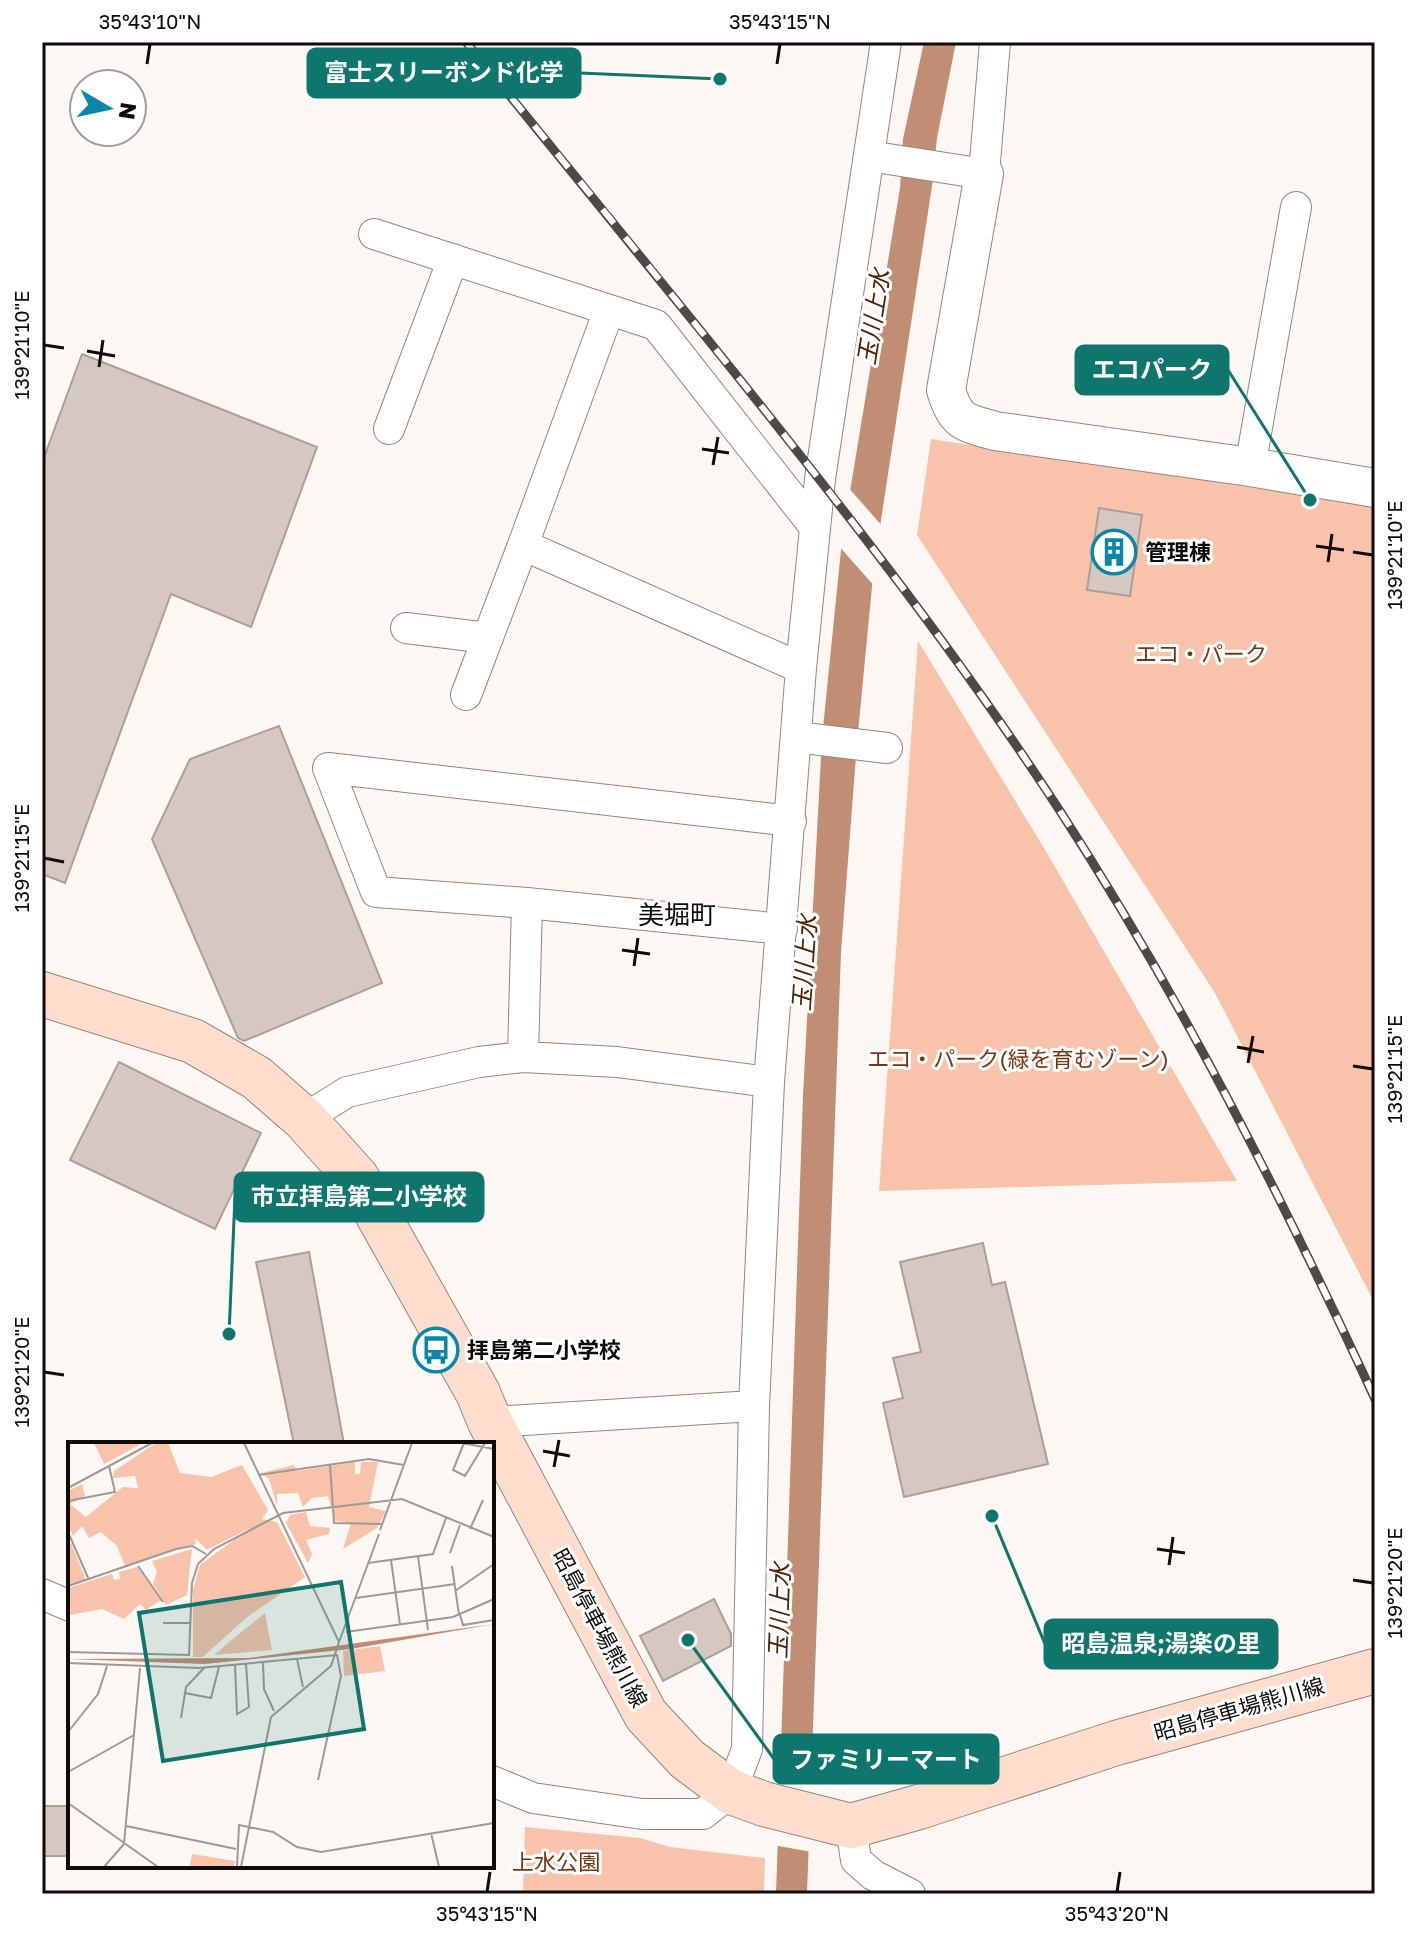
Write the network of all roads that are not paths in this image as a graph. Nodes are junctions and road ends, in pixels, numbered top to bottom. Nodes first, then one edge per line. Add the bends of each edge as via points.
1 (886, 42) edge
2 (995, 42) edge
3 (882, 158) junction
4 (974, 173) junction
5 (1296, 207) dead end
6 (374, 234) dead end
7 (453, 259) junction
8 (609, 310) junction
9 (389, 429) dead end
10 (1250, 467) junction
11 (1375, 488) edge
12 (814, 526) junction
13 (523, 545) junction
14 (406, 628) dead end
15 (488, 638) junction
16 (801, 668) junction
17 (466, 695) dead end
18 (796, 737) junction
19 (887, 748) dead end
20 (791, 821) junction
21 (527, 903) junction
22 (782, 929) junction
23 (42, 994) edge
24 (523, 1057) junction
25 (769, 1082) junction
26 (304, 1119) junction
27 (754, 1406) junction
28 (490, 1422) junction
29 (42, 1594) edge
30 (68, 1605) edge
31 (1375, 1671) edge
32 (494, 1782) edge
33 (747, 1798) junction
34 (834, 1822) junction
35 (910, 1894) edge

1 - 3 street
2 - 4 street
3 - 4 street
3 - 12 street
4 - 10 street via 946,390 964,422 995,431
5 - 10 street
6 - 7 street
7 - 8 street
7 - 9 street
8 - 12 street via 656,325
8 - 13 street
10 - 11 street
12 - 16 street
13 - 15 street
13 - 16 street
14 - 15 street
15 - 17 street
16 - 18 street
18 - 19 street
18 - 20 street
20 - 21 street via 328,768 376,892
20 - 22 street
21 - 22 street
21 - 24 street
22 - 25 street
23 - 26 main road, 昭島停車場熊川線 via 193,1041 257,1078
24 - 25 street via 617,1062
24 - 26 street via 347,1092
25 - 27 street
26 - 28 main road, 昭島停車場熊川線 via 357,1178
27 - 28 street
27 - 33 street
28 - 33 main road, 昭島停車場熊川線 via 646,1715 687,1759
29 - 30 street
31 - 34 main road, 昭島停車場熊川線 via 1116,1743 933,1802
32 - 33 street via 533,1798 642,1814 703,1814
33 - 34 main road, 昭島停車場熊川線
34 - 35 street via 856,1860

